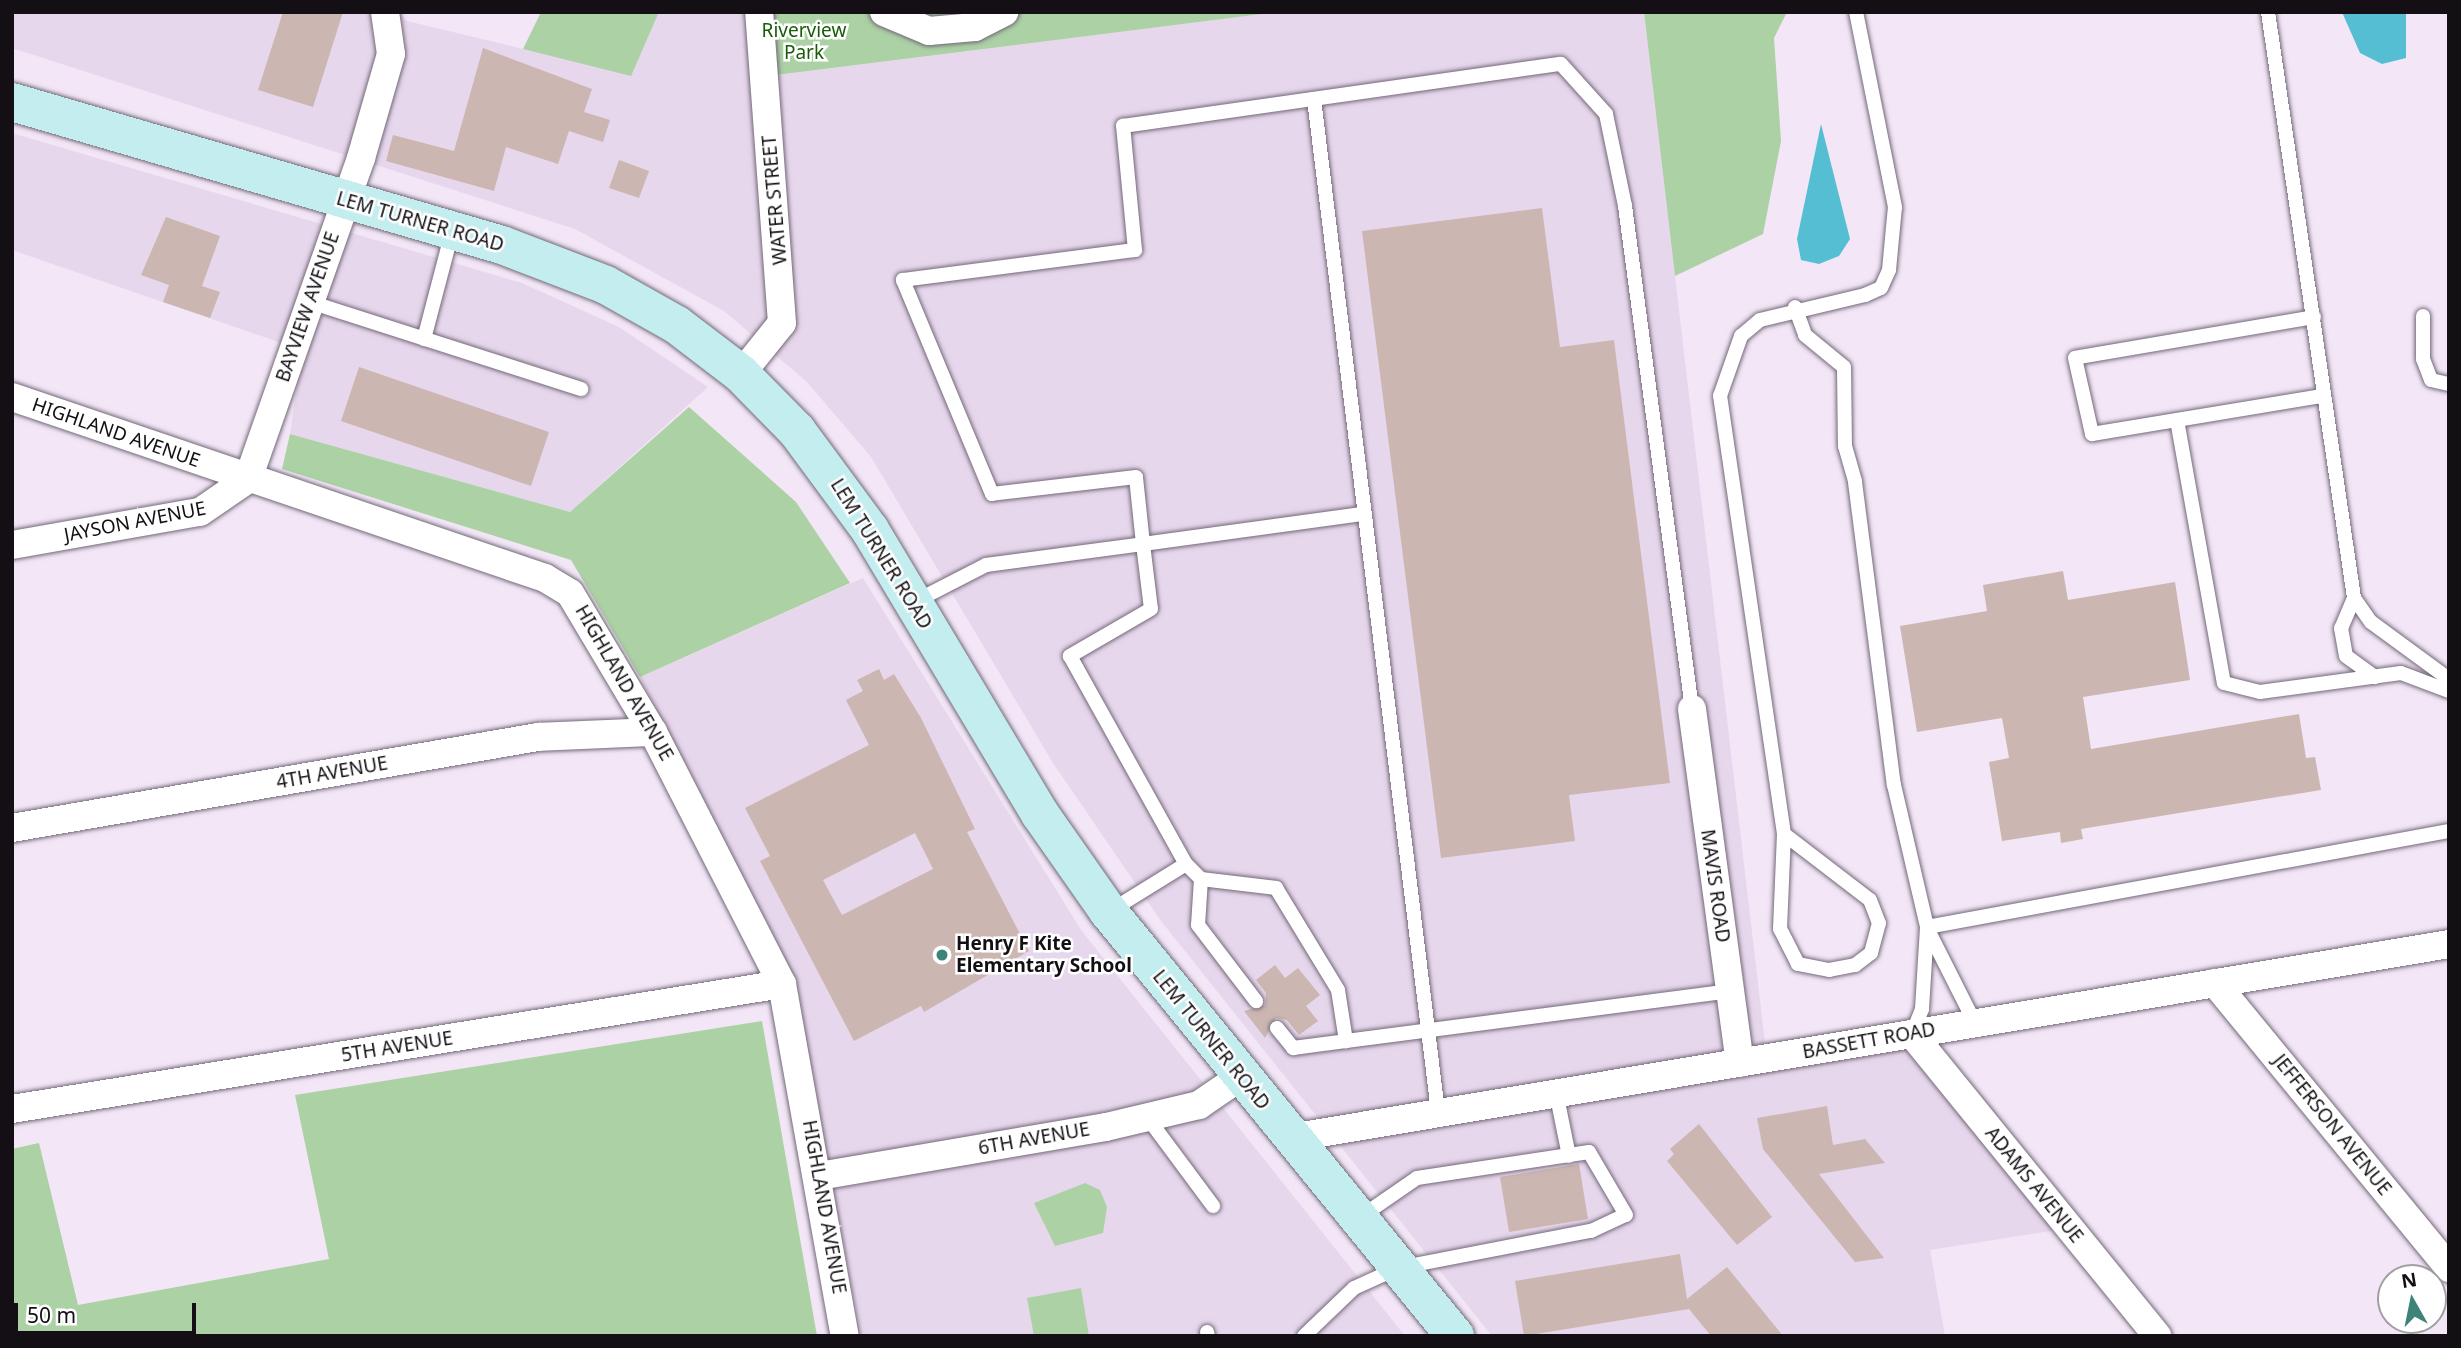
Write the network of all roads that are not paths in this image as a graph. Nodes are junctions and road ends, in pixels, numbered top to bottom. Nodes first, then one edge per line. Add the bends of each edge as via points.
1 (385, 12) edge
2 (759, 12) edge
3 (884, 12) edge
4 (1004, 12) edge
5 (1856, 12) edge
6 (2268, 12) edge
7 (1314, 99) junction
8 (12, 102) edge
9 (344, 200) junction
10 (452, 231) junction
11 (310, 302) junction
12 (1795, 307) junction
13 (2423, 316) dead end
14 (2314, 317) junction
15 (424, 339) junction
16 (741, 374) junction
17 (2449, 384) edge
18 (581, 389) dead end
19 (2321, 396) junction
20 (12, 397) edge
21 (2177, 420) junction
22 (248, 479) junction
23 (1362, 514) junction
24 (1143, 544) junction
25 (12, 545) edge
26 (2354, 598) junction
27 (912, 602) junction
28 (2375, 677) junction
29 (2449, 679) edge
30 (2449, 691) edge
31 (1692, 709) joint
32 (653, 732) junction
33 (12, 828) edge
34 (2449, 831) edge
35 (1784, 835) junction
36 (1186, 864) junction
37 (1201, 878) junction
38 (1108, 911) junction
39 (1927, 927) junction
40 (2449, 944) edge
41 (2216, 983) junction
42 (782, 984) junction
43 (1729, 991) junction
44 (1256, 1001) dead end
45 (1975, 1023) junction
46 (1277, 1028) dead end
47 (1428, 1028) junction
48 (1912, 1034) junction
49 (1346, 1041) junction
50 (1741, 1063) junction
51 (1240, 1077) junction
52 (1556, 1092) junction
53 (12, 1109) edge
54 (1438, 1112) junction
55 (1147, 1117) junction
56 (1290, 1138) junction
57 (1569, 1156) junction
58 (819, 1176) junction
59 (1213, 1206) dead end
60 (1358, 1219) junction
61 (1398, 1268) junction
62 (2449, 1268) edge
63 (845, 1336) edge
64 (1304, 1336) edge
65 (1455, 1336) edge
66 (2157, 1336) edge

1 - 9 street, BAYVIEW AVENUE via 391,54
2 - 16 street, WATER STREET via 782,323
3 - 4 street via 929,31 975,27
5 - 12 lane via 1895,207 1889,270 1881,288 1865,295
6 - 14 lane
7 - 23 lane
7 - 24 lane via 1123,126 1135,250 904,280 992,494 1136,477
7 - 31 lane via 1561,64 1606,114 1625,206
8 - 9 main road, LEM TURNER ROAD
9 - 10 main road, LEM TURNER ROAD
9 - 11 street, BAYVIEW AVENUE
10 - 15 lane
10 - 16 main road, LEM TURNER ROAD via 606,285 677,325
11 - 15 lane
11 - 22 street, BAYVIEW AVENUE
12 - 35 lane via 1760,320 1741,336 1720,396
12 - 39 lane via 1805,335 1844,367 1845,446 1855,482 1894,785
13 - 17 lane via 2423,359 2431,380
14 - 19 lane
14 - 21 lane via 2075,358 2092,434
15 - 18 lane
16 - 27 main road, LEM TURNER ROAD via 839,484
19 - 21 lane
19 - 26 lane
20 - 22 street, HIGHLAND AVENUE
21 - 28 lane via 2224,683 2260,692
22 - 25 street, JAYSON AVENUE via 200,512
22 - 32 street, HIGHLAND AVENUE via 545,578 570,593
23 - 24 lane
23 - 47 lane
24 - 27 lane via 986,565
24 - 36 lane via 1151,609 1070,656
26 - 28 lane via 2341,628 2346,656
26 - 29 lane via 2371,622
27 - 38 main road, LEM TURNER ROAD via 1040,814
28 - 30 lane via 2401,673
31 - 43 street, MAVIS ROAD
32 - 33 street, 4TH AVENUE via 538,737
32 - 42 street, HIGHLAND AVENUE
34 - 39 lane
35 - 35 lane via 1780,929 1798,964 1829,970 1855,965 1871,953 1879,923 1870,900
36 - 37 lane
36 - 38 lane
37 - 44 lane via 1198,925
37 - 49 lane via 1276,888 1338,990
38 - 51 main road, LEM TURNER ROAD
39 - 45 lane
39 - 48 lane via 1922,1009
40 - 41 street, BASSETT ROAD
41 - 45 street, BASSETT ROAD
41 - 62 street, JEFFERSON AVENUE
42 - 53 street, 5TH AVENUE
42 - 58 street, HIGHLAND AVENUE
43 - 47 lane
43 - 50 street, MAVIS ROAD
45 - 48 street, BASSETT ROAD
46 - 49 lane via 1293,1048
47 - 49 lane
47 - 54 lane
48 - 50 street, BASSETT ROAD
48 - 66 street, ADAMS AVENUE
50 - 52 street, BASSETT ROAD
51 - 55 street, 6TH AVENUE via 1199,1105
51 - 56 main road, LEM TURNER ROAD
52 - 54 street, BASSETT ROAD
52 - 57 lane
54 - 56 street, BASSETT ROAD
55 - 58 street, 6TH AVENUE
55 - 59 lane
56 - 60 main road, LEM TURNER ROAD
57 - 60 lane via 1418,1178
57 - 61 lane via 1589,1152 1626,1215 1579,1234
58 - 63 street, HIGHLAND AVENUE
60 - 61 main road, LEM TURNER ROAD
61 - 64 lane via 1354,1288
61 - 65 main road, LEM TURNER ROAD

